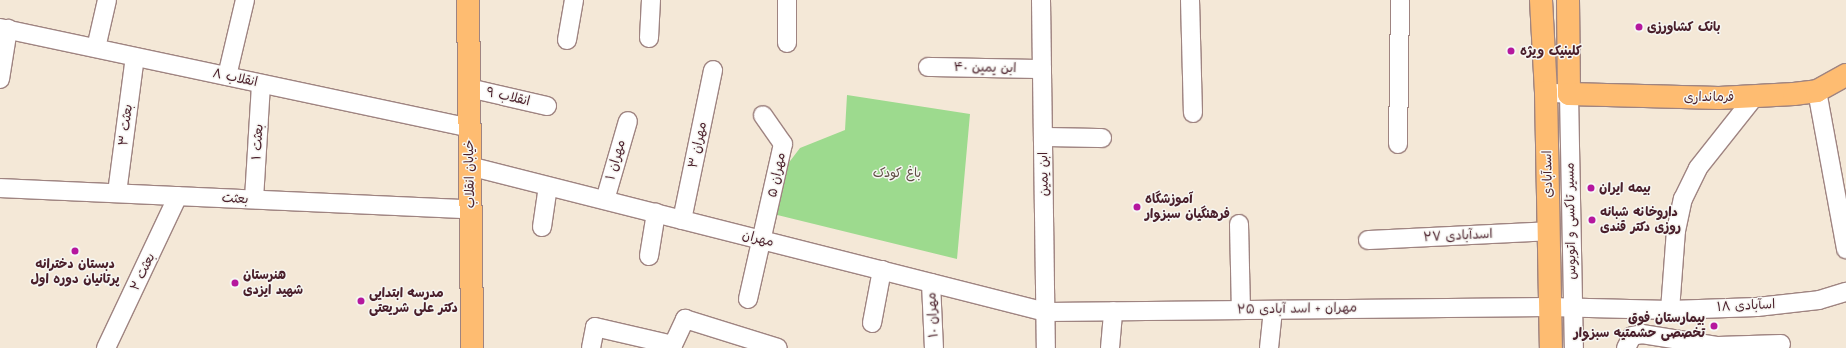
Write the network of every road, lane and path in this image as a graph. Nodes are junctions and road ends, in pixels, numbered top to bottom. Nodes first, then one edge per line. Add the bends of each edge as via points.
1 (108, 0) edge
2 (245, 0) edge
3 (468, 0) edge
4 (574, 0) edge
5 (651, 0) edge
6 (787, 0) edge
7 (1042, 0) edge
8 (1190, 0) edge
9 (1400, 0) edge
10 (1541, 0) edge
11 (1568, 0) edge
12 (4, 29) edge
13 (649, 38) dead end
14 (567, 40) dead end
15 (787, 43) dead end
16 (96, 48) junction
17 (135, 56) junction
18 (928, 67) dead end
19 (1042, 69) junction
20 (713, 70) dead end
21 (1846, 75) edge
22 (227, 76) junction
23 (0, 79) edge
24 (262, 84) junction
25 (469, 88) junction
26 (1817, 91) junction
27 (1546, 92) junction
28 (1569, 94) junction
29 (1755, 96) junction
30 (547, 106) dead end
31 (1193, 113) dead end
32 (763, 115) dead end
33 (628, 121) dead end
34 (469, 128) junction
35 (1043, 137) junction
36 (1102, 138) dead end
37 (1398, 144) dead end
38 (470, 166) junction
39 (548, 186) junction
40 (0, 188) edge
41 (117, 193) junction
42 (178, 196) junction
43 (254, 200) junction
44 (605, 200) junction
45 (470, 209) junction
46 (656, 213) junction
47 (682, 220) junction
48 (1239, 224) dead end
49 (542, 227) dead end
50 (1549, 231) junction
51 (762, 240) junction
52 (1368, 240) dead end
53 (1846, 249) edge
54 (649, 256) dead end
55 (882, 270) junction
56 (931, 283) junction
57 (1846, 292) edge
58 (748, 299) dead end
59 (1549, 307) junction
60 (1573, 309) junction
61 (1241, 310) junction
62 (1273, 310) junction
63 (1670, 310) junction
64 (1113, 311) junction
65 (1046, 312) junction
66 (872, 323) dead end
67 (1781, 344) dead end
68 (106, 348) edge
69 (472, 348) edge
70 (591, 348) edge
71 (778, 348) edge
72 (934, 348) edge
73 (1046, 348) edge
74 (1110, 348) edge
75 (1269, 348) edge
76 (1551, 348) edge
77 (1574, 348) edge
78 (1626, 348) edge

1 - 16 street
2 - 22 street
3 - 25 main road, خیابان انقلاب
4 - 14 street
5 - 13 street
6 - 15 street
7 - 19 street, ابن یمین
8 - 31 street
9 - 37 street
10 - 27 main road, اسدآبادی
11 - 28 main road
12 - 16 street, انقلاب ۸
12 - 23 street
16 - 17 street, انقلاب ۸
17 - 22 street, انقلاب ۸
17 - 41 street, بعثت ۳
18 - 19 street, ابن یمین ۴۰
19 - 35 street, ابن یمین
20 - 47 street, مهران ۳
21 - 26 main road, فرمانداری
22 - 24 street, انقلاب ۸
24 - 34 street, انقلاب ۸
24 - 43 street, بعثت ۱
25 - 30 street, انقلاب ۹
25 - 34 main road, خیابان انقلاب
26 - 29 main road, فرمانداری
26 - 53 street
27 - 28 street
27 - 50 main road, اسدآبادی
28 - 29 main road, فرمانداری via 1719,98
28 - 60 street, مسیر تاکسی و اتوبوس
29 - 63 street via 1698,168 1683,199 1676,231
32 - 51 street, مهران ۵ via 783,144
33 - 44 street, مهران ۱
34 - 38 main road, خیابان انقلاب
35 - 36 street
35 - 65 street, ابن یمین
38 - 39 street, مهران
38 - 45 main road, خیابان انقلاب
39 - 44 street, مهران
39 - 49 street
40 - 41 street, بعثت
41 - 42 street, بعثت
42 - 43 street, بعثت
42 - 68 street, بعثت ۲
43 - 45 street, بعثت
44 - 46 street, مهران
45 - 69 main road, خیابان انقلاب
46 - 47 street, مهران
46 - 54 street
47 - 51 street, مهران
48 - 61 street
50 - 52 street, اسدآبادی ۲۷
50 - 59 main road, اسدآبادی
51 - 55 street, مهران
51 - 58 street, مهران ۵
55 - 56 street, مهران
55 - 66 street
56 - 65 street, مهران
56 - 72 street, مهران ۱۰
57 - 63 street, اسآبادی ۱۸ via 1819,300 1757,307
59 - 60 street, اسآبادی ۱۸
59 - 62 street, مهران + اسد آبادی ۲۵
59 - 76 main road, اسدآبادی
60 - 63 street, اسآبادی ۱۸
60 - 77 street, مسیر تاکسی و اتوبوس
61 - 62 street, مهران + اسد آبادی ۲۵
61 - 64 street, مهران + اسد آبادی ۲۵
62 - 75 street
64 - 65 street, مهران + اسد آبادی ۲۵
64 - 74 street
65 - 73 street, ابن یمین
67 - 78 street via 1718,346 1642,334 1632,336
70 - 71 street via 595,327 673,345 685,319

